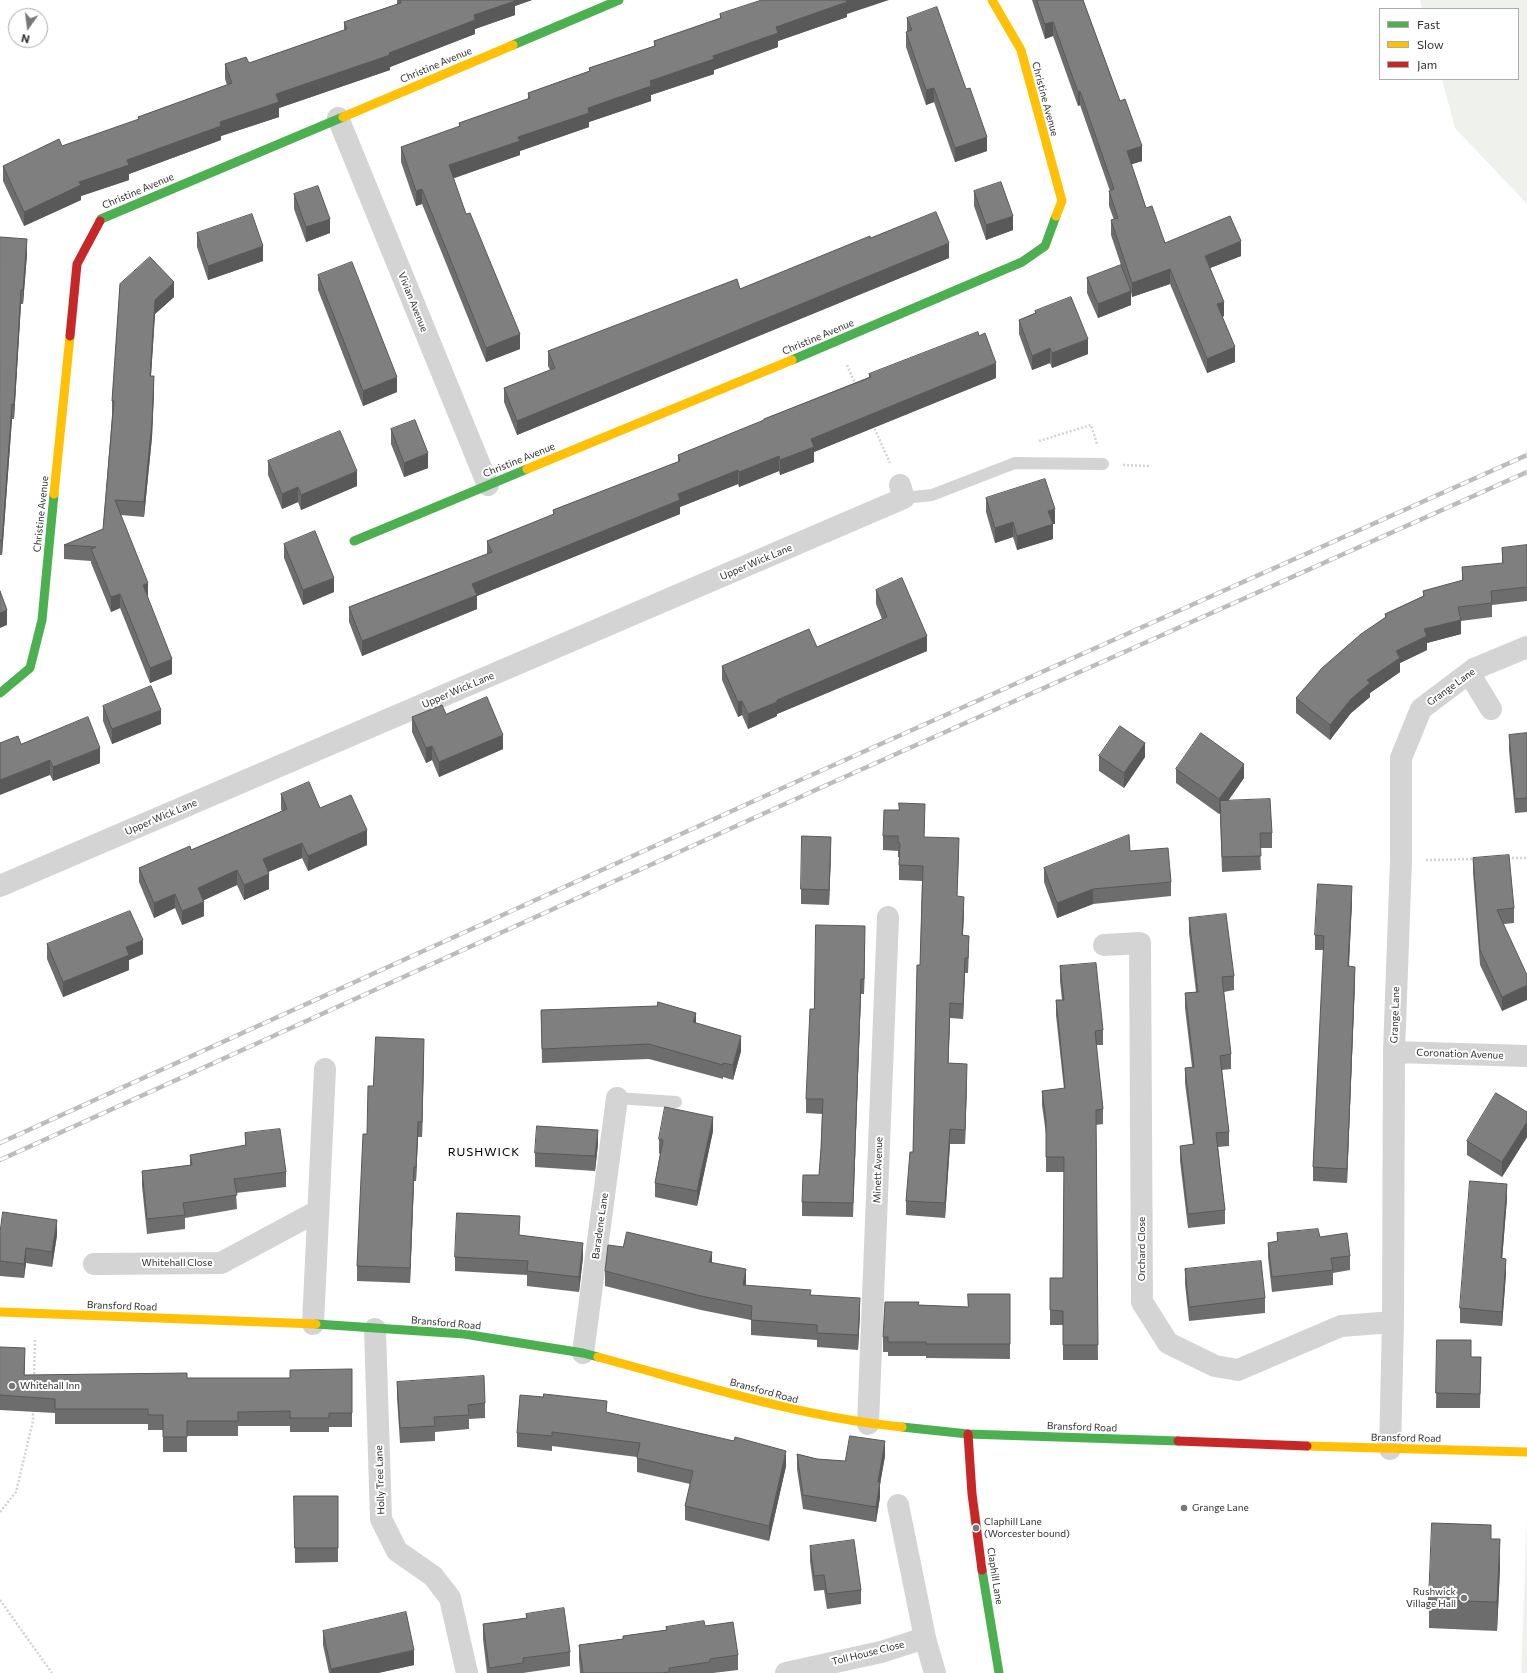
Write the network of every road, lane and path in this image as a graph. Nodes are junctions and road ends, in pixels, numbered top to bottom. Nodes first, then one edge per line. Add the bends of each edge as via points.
1 (619, 0) edge
2 (992, 0) edge
3 (338, 118) junction
4 (837, 341) junction
5 (859, 392) edge
6 (871, 420) edge
7 (1103, 464) dead end
8 (488, 485) junction
9 (902, 492) junction
10 (354, 541) dead end
11 (1527, 647) edge
12 (1469, 673) junction
13 (0, 693) edge
14 (1491, 709) dead end
15 (1503, 858) edge
16 (1527, 858) edge
17 (1480, 859) edge
18 (1401, 860) junction
19 (0, 886) edge
20 (888, 917) dead end
21 (1104, 945) dead end
22 (1394, 1052) junction
23 (1527, 1056) edge
24 (325, 1069) dead end
25 (617, 1098) joint
26 (676, 1102) dead end
27 (318, 1211) junction
28 (94, 1264) dead end
29 (0, 1312) edge
30 (36, 1314) junction
31 (1393, 1322) junction
32 (312, 1324) junction
33 (376, 1329) junction
34 (583, 1353) junction
35 (34, 1383) edge
36 (33, 1406) edge
37 (868, 1424) junction
38 (968, 1434) junction
39 (1390, 1449) junction
40 (1527, 1452) edge
41 (898, 1505) dead end
42 (0, 1512) edge
43 (0, 1600) edge
44 (926, 1638) junction
45 (52, 1673) edge
46 (467, 1673) edge
47 (786, 1673) edge
48 (935, 1673) edge
49 (999, 1673) edge

1 - 3 street, Christine Avenue
2 - 4 street, Christine Avenue via 1021,50 1062,201 1045,246 1022,262
3 - 8 street, Vivian Avenue
3 - 13 street, Christine Avenue via 101,219 77,264 42,620 30,668
4 - 5 path
4 - 8 street, Christine Avenue
6 - 9 path
7 - 9 lane via 1015,463 932,495
8 - 10 street, Christine Avenue
9 - 19 street, Upper Wick Lane
11 - 12 street, Grange Lane
12 - 14 street
12 - 18 street, Grange Lane via 1421,709 1401,758
15 - 16 path
17 - 18 path
18 - 22 street, Grange Lane
20 - 37 street, Minett Avenue
21 - 31 street, Orchard Close via 1140,944 1142,1302 1168,1343 1215,1366 1238,1370 1341,1326
22 - 23 street, Coronation Avenue
22 - 31 street, Grange Lane
24 - 27 street
25 - 26 lane
25 - 34 street, Baradene Lane
27 - 28 street, Whitehall Close via 221,1263
27 - 32 street
29 - 30 street, Bransford Road
30 - 32 street, Bransford Road
30 - 35 path
31 - 39 street, Grange Lane
32 - 33 street, Bransford Road
33 - 34 street, Bransford Road via 464,1334
33 - 46 street, Holly Tree Lane via 381,1519 397,1551 433,1576 450,1598
34 - 37 street, Bransford Road via 797,1411
36 - 42 path via 33,1421 16,1492
37 - 38 street, Bransford Road
38 - 39 street, Bransford Road
38 - 49 street, Claphill Lane via 969,1472 976,1528
39 - 40 street, Bransford Road
41 - 44 street
43 - 45 path
44 - 47 street, Toll House Close via 881,1652
44 - 48 street

